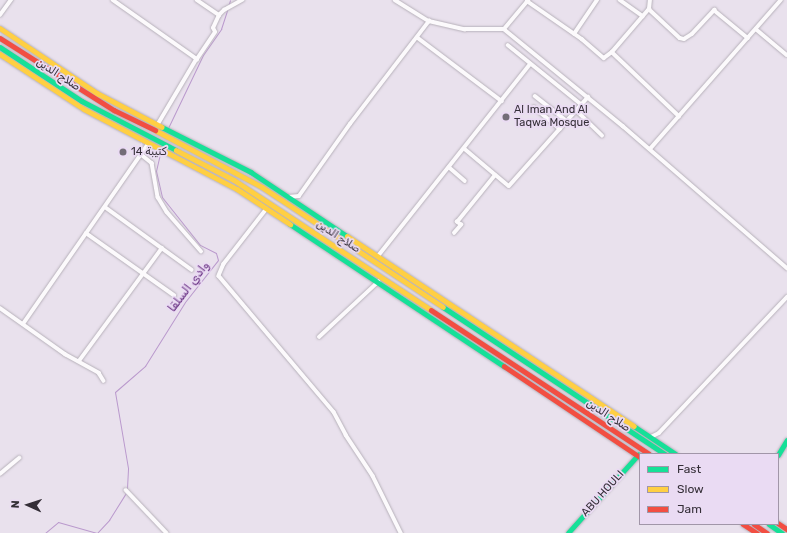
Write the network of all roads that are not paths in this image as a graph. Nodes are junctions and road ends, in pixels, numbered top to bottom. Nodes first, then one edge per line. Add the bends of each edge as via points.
1 (11, 0) edge
2 (112, 0) edge
3 (197, 0) edge
4 (242, 0) edge
5 (395, 0) edge
6 (528, 0) edge
7 (597, 0) edge
8 (620, 0) edge
9 (650, 0) edge
10 (781, 0) edge
11 (649, 9) junction
12 (0, 15) edge
13 (219, 15) junction
14 (643, 16) junction
15 (429, 21) junction
16 (0, 28) edge
17 (756, 29) junction
18 (504, 30) junction
19 (574, 34) junction
20 (0, 38) edge
21 (418, 38) junction
22 (748, 38) junction
23 (508, 45) dead end
24 (0, 47) edge
25 (612, 52) junction
26 (0, 54) edge
27 (787, 55) edge
28 (197, 59) junction
29 (530, 64) junction
30 (535, 96) dead end
31 (588, 97) junction
32 (502, 101) junction
33 (582, 105) junction
34 (534, 108) dead end
35 (114, 110) junction
36 (577, 111) junction
37 (109, 116) junction
38 (679, 116) junction
39 (568, 121) junction
40 (158, 125) junction
41 (560, 129) junction
42 (602, 135) dead end
43 (149, 144) junction
44 (465, 149) junction
45 (650, 149) junction
46 (142, 155) junction
47 (449, 167) junction
48 (495, 175) junction
49 (465, 181) dead end
50 (299, 196) junction
51 (288, 197) junction
52 (105, 207) junction
53 (304, 207) junction
54 (267, 209) junction
55 (86, 233) junction
56 (454, 233) dead end
57 (162, 248) junction
58 (201, 251) dead end
59 (378, 256) junction
60 (787, 268) edge
61 (192, 270) dead end
62 (143, 272) junction
63 (378, 282) junction
64 (174, 295) dead end
65 (787, 297) edge
66 (0, 308) edge
67 (23, 324) junction
68 (319, 337) dead end
69 (488, 338) junction
70 (480, 342) junction
71 (79, 361) junction
72 (550, 378) junction
73 (104, 381) dead end
74 (545, 385) junction
75 (661, 431) junction
76 (651, 437) junction
77 (787, 440) edge
78 (661, 444) junction
79 (647, 453) edge
80 (663, 453) edge
81 (674, 453) edge
82 (779, 453) edge
83 (639, 456) edge
84 (19, 458) dead end
85 (0, 474) edge
86 (126, 490) dead end
87 (745, 525) edge
88 (756, 525) edge
89 (770, 525) edge
90 (167, 533) edge
91 (401, 533) edge
92 (568, 533) edge
93 (757, 533) edge
94 (768, 533) edge
95 (782, 533) edge

1 - 12 street
2 - 28 street
3 - 13 street
4 - 13 street
5 - 15 street
6 - 18 street
6 - 19 street
7 - 19 street
8 - 14 street
9 - 11 street
10 - 17 street
11 - 14 street
11 - 22 street via 680,38 684,39 692,34 714,10
13 - 28 street via 213,28 215,32
14 - 25 street
15 - 18 street via 465,29
15 - 21 street
16 - 40 main road via 97,93
17 - 22 street
17 - 27 street
18 - 31 street
19 - 25 street via 604,58
20 - 35 main road, صلاح الدين
21 - 32 street
21 - 50 street via 350,124
22 - 38 street
23 - 29 street
24 - 37 main road, صلاح الدين
25 - 38 street
26 - 43 main road via 84,109
28 - 40 street
29 - 32 street
29 - 33 street
30 - 39 street
31 - 33 street
31 - 45 street
32 - 44 street
33 - 36 street
34 - 41 street
35 - 37 main road
35 - 69 main road, صلاح الدين via 232,169
36 - 39 street
36 - 42 street
37 - 70 main road, صلاح الدين via 234,180
38 - 45 street
39 - 41 street
40 - 51 main road via 251,172
41 - 48 street via 509,186
43 - 46 street
43 - 54 main road via 227,183
44 - 47 street
44 - 48 street
45 - 60 street
46 - 52 street
46 - 58 street via 152,163 158,196 164,207
47 - 49 street
47 - 59 street
48 - 56 street via 457,222 461,225
50 - 51 street
50 - 53 street
51 - 53 main road
52 - 55 street
52 - 57 street
53 - 59 main road
54 - 63 main road
54 - 91 street via 224,264 219,276 334,412 373,476
55 - 62 street
55 - 67 street
57 - 61 street
57 - 62 street
59 - 76 main road
62 - 64 street
62 - 71 street
63 - 68 street
63 - 83 main road
65 - 75 street
66 - 67 street
67 - 71 street
69 - 70 main road
69 - 72 main road, صلاح الدين
70 - 74 main road, صلاح الدين
71 - 73 street via 99,373
72 - 74 main road
72 - 80 main road, صلاح الدين
74 - 79 main road, صلاح الدين
75 - 76 street
75 - 78 street
76 - 78 main road
77 - 82 main road
78 - 81 main road
83 - 92 main road, ABU HOULI
84 - 85 street
86 - 90 street
87 - 93 main road
88 - 94 main road
89 - 95 main road

